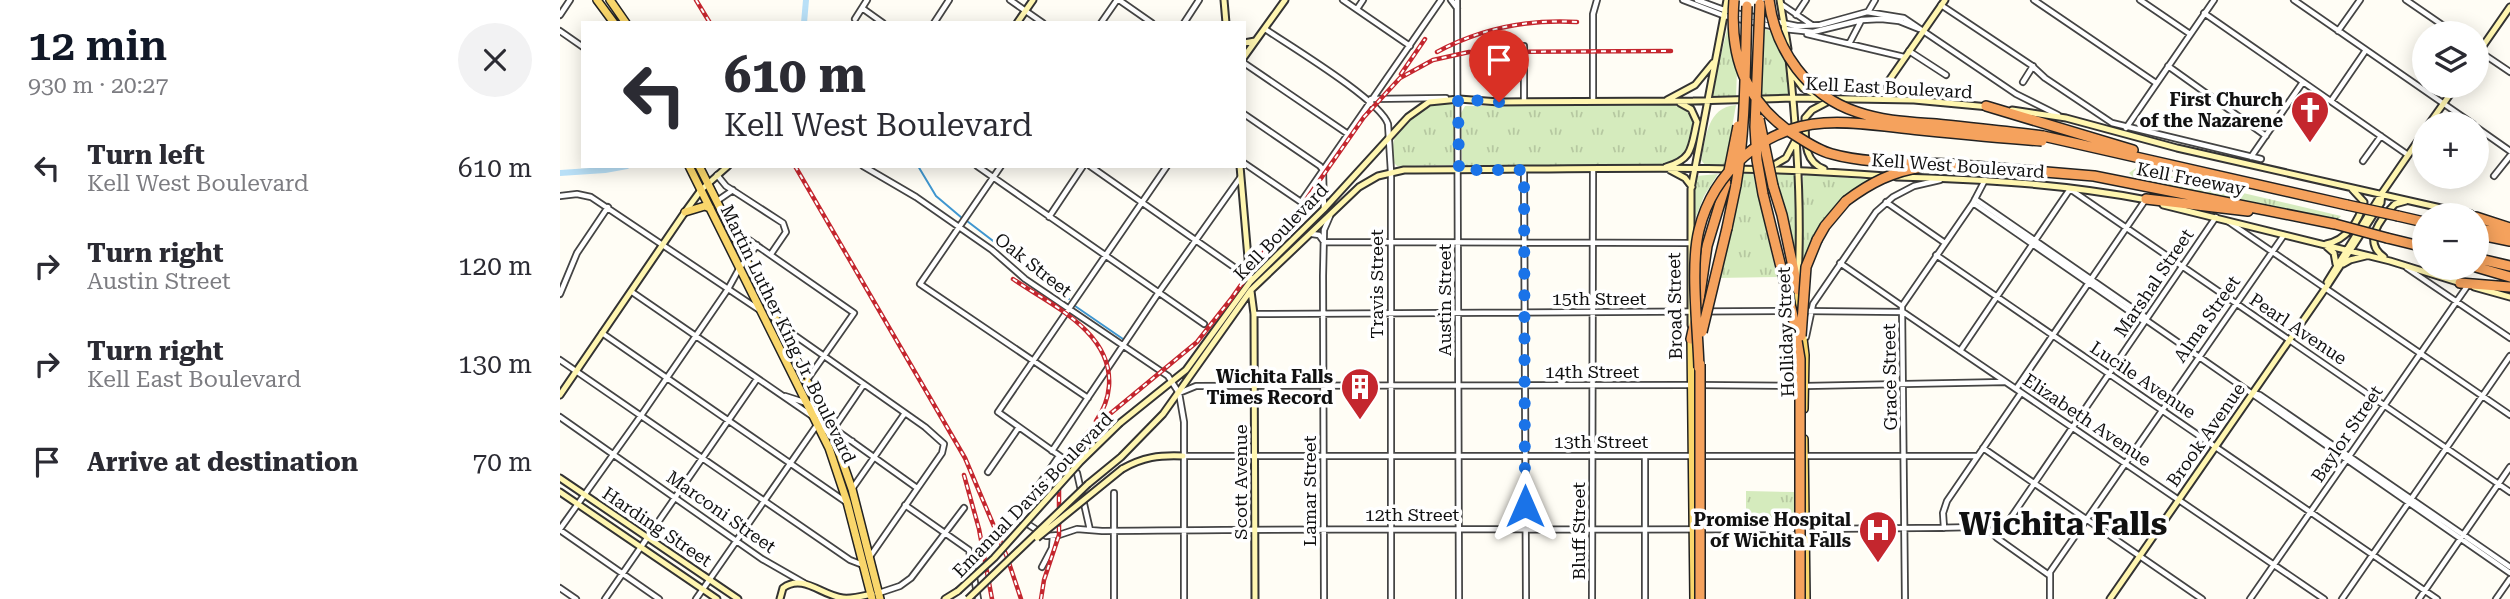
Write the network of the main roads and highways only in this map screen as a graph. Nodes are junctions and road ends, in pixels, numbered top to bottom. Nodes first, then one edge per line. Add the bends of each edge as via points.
1 (597, 0) edge
2 (610, 0) edge
3 (1033, 0) edge
4 (1224, 0) edge
5 (1285, 0) edge
6 (1727, 0) edge
7 (1734, 0) edge
8 (1769, 0) edge
9 (1760, 2) edge
10 (1781, 2) edge
11 (1747, 3) edge
12 (1943, 3) edge
13 (2510, 8) edge
14 (613, 21) edge
15 (625, 21) edge
16 (1018, 21) edge
17 (1226, 21) edge
18 (2489, 36) edge
19 (1257, 39) junction
20 (1246, 42) edge
21 (1246, 54) edge
22 (1716, 57) junction
23 (1790, 71) junction
24 (1757, 79) junction
25 (1793, 98) junction
26 (1822, 99) junction
27 (1834, 99) junction
28 (1888, 99) junction
29 (1664, 101) junction
30 (1675, 101) junction
31 (1708, 101) junction
32 (1986, 106) junction
33 (1796, 131) junction
34 (1390, 138) joint
35 (2043, 139) junction
36 (2412, 149) edge
37 (1949, 164) junction
38 (690, 168) edge
39 (699, 168) edge
40 (726, 168) edge
41 (1240, 168) edge
42 (1694, 168) junction
43 (1659, 169) junction
44 (1667, 169) junction
45 (1766, 169) junction
46 (1799, 170) junction
47 (1391, 172) joint
48 (1833, 172) junction
49 (2215, 174) junction
50 (1731, 184) junction
51 (2346, 186) junction
52 (704, 187) junction
53 (1692, 188) junction
54 (2382, 193) junction
55 (2146, 199) junction
56 (2410, 201) junction
57 (2419, 203) edge
58 (710, 208) junction
59 (685, 212) junction
60 (2301, 218) junction
61 (2412, 219) edge
62 (2489, 220) edge
63 (2510, 226) edge
64 (731, 229) junction
65 (2489, 230) edge
66 (2510, 234) edge
67 (2489, 235) edge
68 (2510, 241) edge
69 (2323, 244) junction
70 (2412, 244) edge
71 (2348, 250) junction
72 (2370, 256) junction
73 (2389, 261) junction
74 (2489, 261) edge
75 (2338, 266) junction
76 (2510, 266) edge
77 (2489, 271) edge
78 (2507, 276) edge
79 (1250, 282) junction
80 (2464, 284) junction
81 (2510, 286) edge
82 (1251, 290) junction
83 (1798, 290) junction
84 (2510, 297) edge
85 (1694, 313) junction
86 (1691, 339) joint
87 (1802, 357) junction
88 (1699, 368) junction
89 (1172, 382) joint
90 (811, 388) junction
91 (1179, 393) joint
92 (560, 395) edge
93 (807, 403) junction
94 (797, 406) road end
95 (832, 432) junction
96 (843, 434) road end
97 (829, 448) junction
98 (1183, 456) road end
99 (560, 478) edge
100 (560, 492) edge
101 (1031, 541) junction
102 (875, 596) edge
103 (717, 599) edge
104 (738, 599) edge
105 (780, 599) edge
106 (945, 599) edge
107 (968, 599) edge
108 (1255, 599) edge
109 (1693, 599) edge
110 (1700, 599) edge
111 (1800, 599) edge
112 (1806, 599) edge
113 (2110, 599) edge

1 - 14 main road
2 - 15 main road
3 - 16 main road
4 - 17 main road
5 - 19 main road
6 - 22 main road, Broad Street
7 - 37 highway, bridge via 1732,24 1740,67 1750,91 1783,128 1831,154
8 - 35 highway, bridge via 1779,40 1791,62 1816,89 1853,111 1881,120
9 - 24 highway, bridge
10 - 23 main road, Holliday Street
11 - 50 highway, bridge via 1740,162
12 - 28 main road via 1888,82
13 - 18 main road
19 - 20 main road
19 - 21 main road
22 - 29 main road via 1695,85
22 - 31 main road, Broad Street
23 - 25 main road, Holliday Street
23 - 26 main road via 1807,92
24 - 83 highway, bridge via 1761,129
24 - 87 highway, bridge via 1757,160
25 - 26 main road, Kell East Boulevard
25 - 31 main road, Kell East Boulevard
25 - 33 main road, Holliday Street
26 - 27 main road, Kell East Boulevard
27 - 28 main road, Kell East Boulevard
27 - 48 main road via 1805,118 1808,158
28 - 32 main road, Kell East Boulevard
29 - 30 main road, Kell East Boulevard
29 - 34 main road, Kell East Boulevard via 1458,99 1423,106
30 - 31 main road, Kell East Boulevard
30 - 43 main road via 1691,109 1697,122 1687,157
31 - 42 main road, Broad Street
32 - 49 highway
32 - 51 main road, Kell East Boulevard via 2066,118
33 - 45 main road via 1786,158
33 - 46 main road, Holliday Street
34 - 79 main road, Kell Boulevard
35 - 49 highway, Kell Freeway
35 - 88 highway, bridge via 1822,123 1787,131 1750,151 1722,179 1698,232
36 - 54 main road, Brook Avenue
37 - 60 highway, Kell Freeway via 2094,176
37 - 87 highway, bridge via 1887,176 1846,201 1825,226 1806,267
38 - 52 main road, Martin Luther King Jr. Boulevard
39 - 52 main road, Martin Luther King Jr. Boulevard
40 - 52 main road
41 - 79 main road, Scott Avenue
42 - 44 main road, Kell West Boulevard
42 - 45 main road, Kell West Boulevard
42 - 53 main road, Broad Street
43 - 44 main road, Kell West Boulevard
43 - 47 main road, Kell West Boulevard
44 - 53 main road via 1685,178
45 - 46 main road, Kell West Boulevard
46 - 48 main road, Kell West Boulevard
46 - 83 main road, Holliday Street
47 - 82 main road, Kell Boulevard via 1359,187
48 - 55 main road, Kell West Boulevard via 1986,179
49 - 61 highway, Kell Freeway, bridge
50 - 85 highway via 1707,246
50 - 88 highway, bridge via 1727,228 1703,327
51 - 54 main road, Kell East Boulevard
51 - 69 main road via 2364,202 2361,214 2341,239
52 - 58 main road, Martin Luther King Jr. Boulevard
52 - 59 main road
52 - 64 main road
52 - 64 main road, Martin Luther King Jr. Boulevard
53 - 85 main road, Broad Street
54 - 56 main road, Kell East Boulevard
54 - 71 main road, Brook Avenue via 2381,203
55 - 60 highway
55 - 69 main road, Kell West Boulevard
56 - 57 main road, Kell East Boulevard
56 - 73 main road via 2395,204 2374,232 2373,246
58 - 59 main road
58 - 93 main road, Martin Luther King Jr. Boulevard
59 - 92 main road
60 - 70 highway, Kell Freeway, bridge
62 - 63 highway
64 - 90 main road, Martin Luther King Jr. Boulevard
65 - 66 highway
67 - 68 highway
69 - 71 main road, Kell West Boulevard
69 - 75 main road via 2334,253
71 - 72 main road, Kell West Boulevard
71 - 75 main road, Brook Avenue
72 - 73 main road, Kell West Boulevard
72 - 75 main road
73 - 80 main road, Kell West Boulevard
74 - 76 highway
75 - 113 main road, Brook Avenue
77 - 78 highway
79 - 82 main road, Scott Avenue
79 - 89 main road, Kell Boulevard via 1186,370
80 - 81 highway
80 - 84 main road, Kell West Boulevard
82 - 91 main road, Kell Boulevard
82 - 108 main road, Scott Avenue
83 - 87 main road, Holliday Street
85 - 86 highway
86 - 109 main road, Broad Street
87 - 111 highway, bridge
87 - 112 main road, Holliday Street
88 - 110 highway, bridge
89 - 106 main road, Emanual Davis Boulevard, bridge via 1080,462 994,558
90 - 93 main road
90 - 95 main road, Martin Luther King Jr. Boulevard
91 - 101 main road, Emanual Davis Boulevard, bridge via 1148,431
93 - 94 main road
93 - 97 main road, Martin Luther King Jr. Boulevard
95 - 96 main road
95 - 97 main road
95 - 102 main road, Martin Luther King Jr. Boulevard via 870,557
97 - 102 main road, Martin Luther King Jr. Boulevard via 862,566
98 - 101 main road, bridge via 1138,460
99 - 104 main road, Harding Street
100 - 103 main road, Harding Street
101 - 107 main road, Emanual Davis Boulevard, bridge
102 - 105 main road, Marconi Street via 843,598 808,584 790,584

